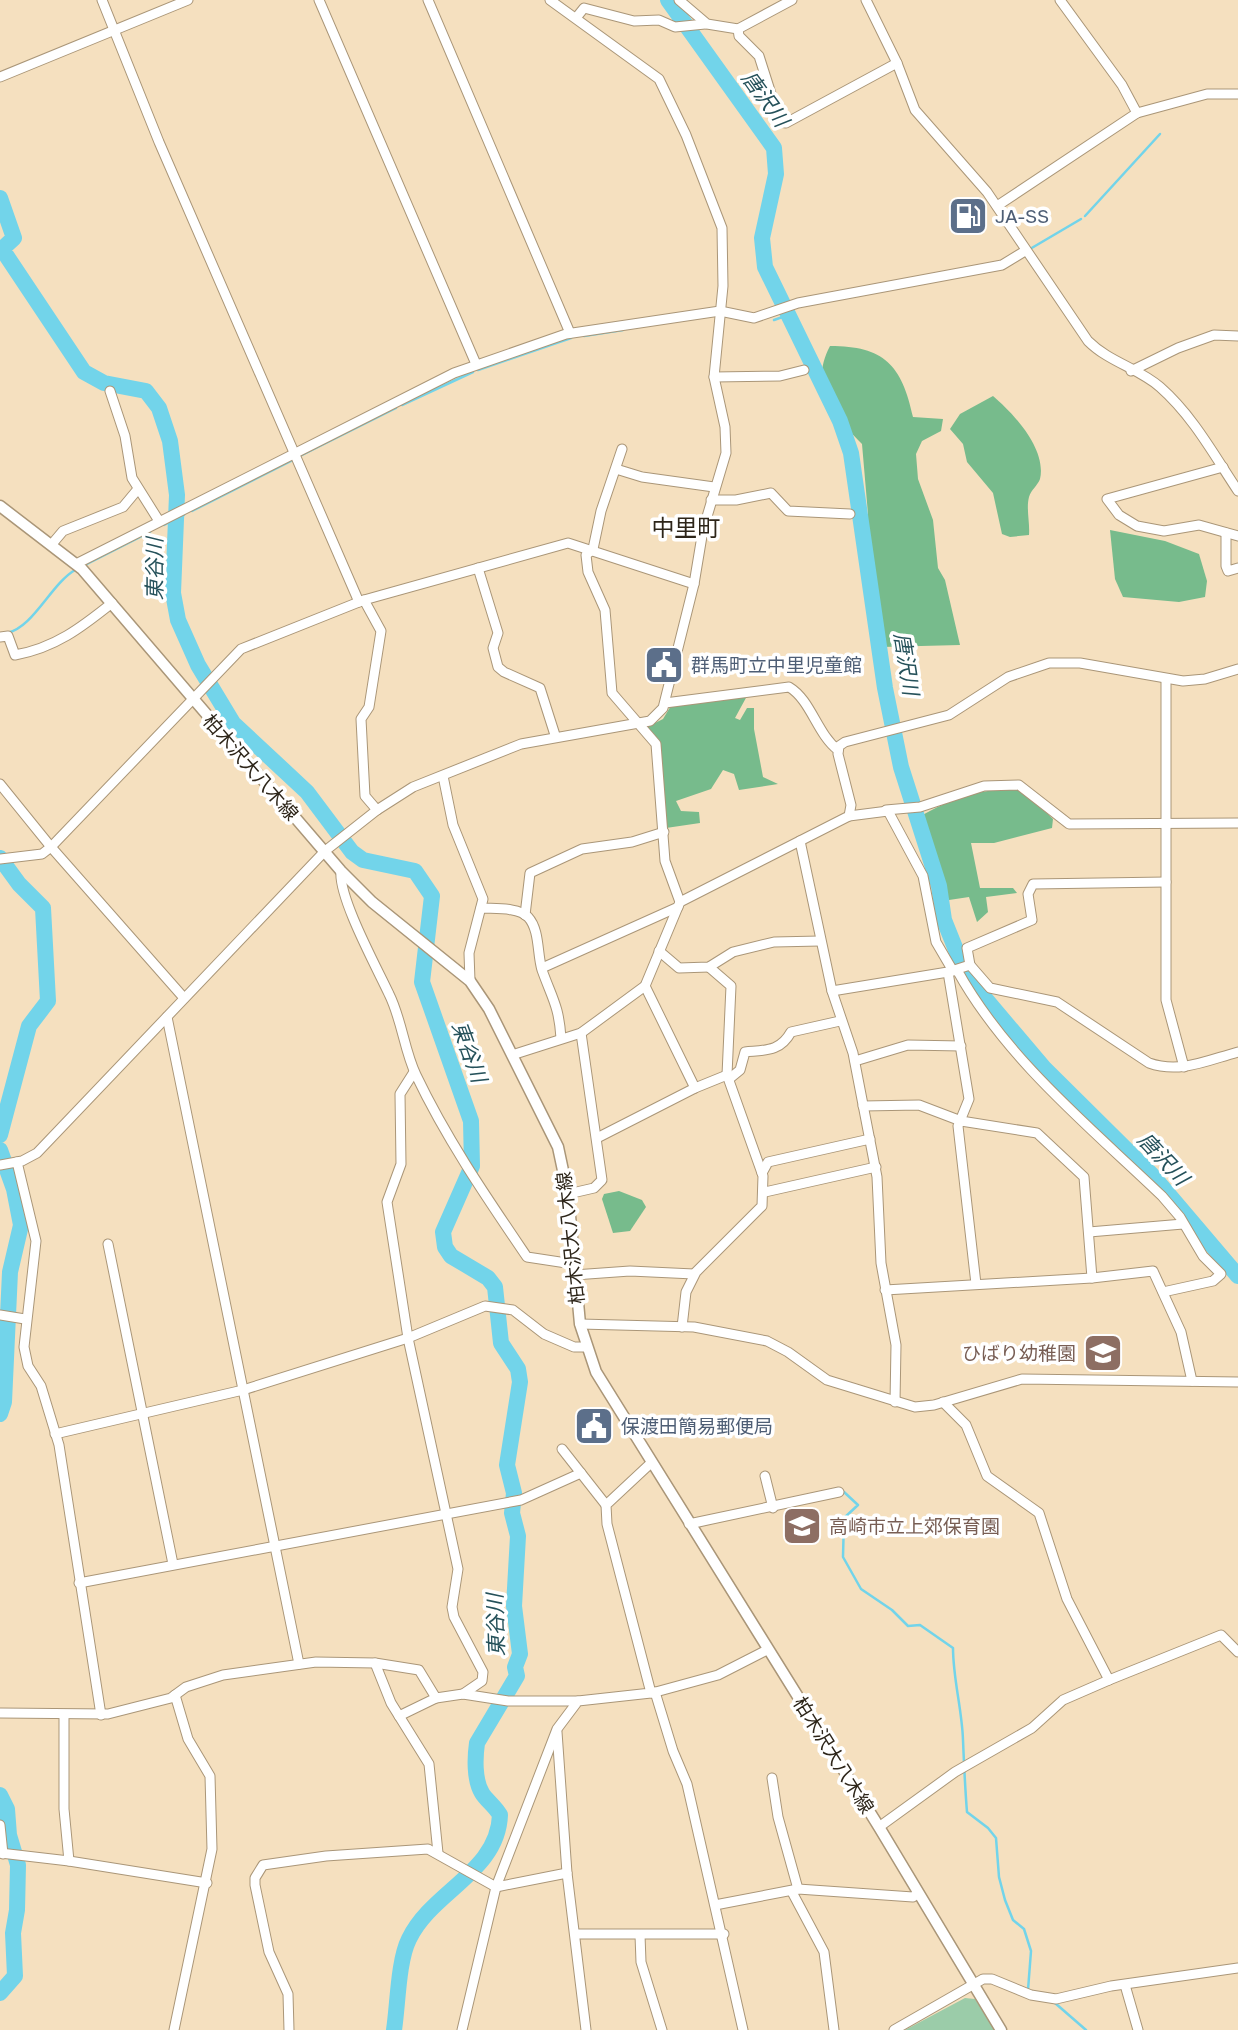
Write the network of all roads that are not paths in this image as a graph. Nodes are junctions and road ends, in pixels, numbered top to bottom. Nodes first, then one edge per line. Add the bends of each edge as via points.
1 (102, 0) edge
2 (188, 0) edge
3 (319, 0) edge
4 (428, 0) edge
5 (550, 0) edge
6 (679, 0) edge
7 (793, 0) edge
8 (1060, 0) edge
9 (869, 1) edge
10 (576, 18) junction
11 (707, 24) junction
12 (738, 29) junction
13 (116, 32) junction
14 (897, 64) junction
15 (0, 77) edge
16 (1238, 94) edge
17 (1137, 113) junction
18 (997, 206) junction
19 (1025, 251) junction
20 (720, 311) junction
21 (570, 333) junction
22 (1238, 336) edge
23 (476, 365) junction
24 (804, 370) dead end
25 (1131, 371) junction
26 (714, 377) junction
27 (110, 391) dead end
28 (622, 449) dead end
29 (295, 454) junction
30 (1223, 467) junction
31 (616, 469) junction
32 (714, 487) junction
33 (138, 489) junction
34 (1237, 489) edge
35 (711, 500) junction
36 (0, 506) edge
37 (850, 514) dead end
38 (161, 521) junction
39 (1226, 533) junction
40 (1238, 536) edge
41 (52, 544) junction
42 (593, 549) junction
43 (76, 564) junction
44 (478, 568) junction
45 (1238, 568) edge
46 (694, 584) junction
47 (362, 601) junction
48 (113, 603) junction
49 (0, 638) edge
50 (1238, 669) edge
51 (1166, 681) junction
52 (192, 699) junction
53 (665, 703) junction
54 (640, 722) junction
55 (555, 735) junction
56 (838, 750) junction
57 (443, 776) junction
58 (0, 784) edge
59 (376, 810) junction
60 (886, 810) junction
61 (849, 816) junction
62 (1166, 822) junction
63 (1238, 823) edge
64 (664, 832) junction
65 (800, 841) junction
66 (51, 847) junction
67 (325, 851) junction
68 (0, 859) edge
69 (341, 871) junction
70 (1166, 882) junction
71 (679, 904) junction
72 (481, 908) junction
73 (525, 915) junction
74 (820, 940) junction
75 (659, 951) junction
76 (970, 965) junction
77 (709, 967) junction
78 (542, 968) junction
79 (954, 971) junction
80 (470, 981) junction
81 (645, 986) junction
82 (832, 991) junction
83 (184, 998) junction
84 (167, 1017) junction
85 (841, 1021) junction
86 (581, 1033) junction
87 (561, 1038) junction
88 (961, 1046) junction
89 (1238, 1052) edge
90 (512, 1055) junction
91 (855, 1061) junction
92 (1184, 1067) junction
93 (414, 1072) junction
94 (728, 1077) junction
95 (695, 1088) junction
96 (863, 1106) junction
97 (961, 1121) junction
98 (597, 1138) junction
99 (870, 1139) junction
100 (14, 1163) junction
101 (0, 1165) edge
102 (876, 1167) junction
103 (762, 1173) junction
104 (765, 1192) junction
105 (568, 1194) junction
106 (1182, 1224) junction
107 (1089, 1232) junction
108 (108, 1244) dead end
109 (574, 1270) junction
110 (694, 1274) junction
111 (1092, 1278) junction
112 (976, 1284) junction
113 (885, 1290) junction
114 (1163, 1292) junction
115 (4, 1316) edge
116 (25, 1319) junction
117 (580, 1324) junction
118 (682, 1327) junction
119 (408, 1338) junction
120 (586, 1347) junction
121 (1192, 1381) junction
122 (1238, 1382) edge
123 (243, 1390) junction
124 (895, 1402) junction
125 (943, 1402) junction
126 (140, 1412) junction
127 (55, 1434) junction
128 (562, 1449) dead end
129 (651, 1463) junction
130 (581, 1473) junction
131 (765, 1476) dead end
132 (839, 1492) dead end
133 (606, 1505) junction
134 (773, 1508) junction
135 (447, 1512) junction
136 (689, 1524) junction
137 (274, 1548) junction
138 (173, 1564) junction
139 (79, 1583) junction
140 (767, 1650) junction
141 (1238, 1652) edge
142 (374, 1663) junction
143 (299, 1664) junction
144 (1109, 1680) junction
145 (652, 1690) junction
146 (463, 1694) junction
147 (176, 1695) junction
148 (436, 1698) junction
149 (578, 1701) junction
150 (1, 1712) edge
151 (64, 1714) junction
152 (102, 1715) junction
153 (399, 1716) junction
154 (556, 1729) junction
155 (772, 1778) dead end
156 (0, 1825) edge
157 (879, 1827) junction
158 (438, 1853) junction
159 (2, 1854) edge
160 (69, 1861) junction
161 (567, 1873) junction
162 (206, 1883) junction
163 (496, 1886) junction
164 (795, 1890) junction
165 (918, 1893) junction
166 (715, 1905) junction
167 (576, 1934) junction
168 (724, 1934) junction
169 (640, 1935) junction
170 (1238, 1968) edge
171 (974, 1985) junction
172 (1125, 1985) junction
173 (174, 2030) edge
174 (289, 2030) edge
175 (462, 2030) edge
176 (586, 2030) edge
177 (662, 2030) edge
178 (743, 2030) edge
179 (834, 2030) edge
180 (894, 2030) edge
181 (1001, 2030) edge
182 (1138, 2030) edge

1 - 13 street
2 - 13 street
3 - 23 street
4 - 21 street
5 - 10 street
6 - 11 street
7 - 12 street
8 - 17 street
9 - 14 street
10 - 11 street via 584,8 634,21
10 - 20 street via 654,73 665,89 720,218
11 - 12 street
12 - 14 street via 739,36 759,55 780,122 786,123
13 - 15 street
13 - 29 street
14 - 18 street via 919,117
16 - 17 street via 1207,94
17 - 18 street
18 - 19 street
19 - 20 street via 1002,265 791,305 754,317
19 - 25 street via 1088,341 1103,356
20 - 21 street
20 - 26 street
21 - 23 street
22 - 25 street via 1214,335
23 - 29 street
24 - 26 street via 780,376
25 - 30 street via 1155,383 1188,415
26 - 32 street via 726,445
27 - 33 street
28 - 31 street
29 - 38 street
29 - 47 street
30 - 34 street
30 - 39 street via 1107,499 1119,515 1137,526 1164,531 1199,525
31 - 32 street via 642,478
31 - 42 street
32 - 35 street
33 - 38 street
33 - 41 street via 123,507 64,530
35 - 37 street via 771,493 789,511
35 - 46 street
36 - 41 main road, 柏木沢大八木線
38 - 43 street
39 - 40 street
39 - 45 street via 1226,566 1228,571
41 - 43 main road, 柏木沢大八木線
42 - 44 street via 568,543
42 - 46 street
42 - 54 street via 586,555 586,564 606,610 612,693
43 - 48 main road, 柏木沢大八木線
44 - 47 street
44 - 55 street via 498,633 493,648 498,667 540,688
46 - 53 street
47 - 52 street via 241,649
47 - 59 street via 381,631 369,707 361,719 365,796
48 - 49 street via 74,634 44,647 15,654 8,636
48 - 52 main road, 柏木沢大八木線
50 - 51 street via 1197,681
51 - 56 street via 1080,663 1049,663 1007,677 948,715 845,742
51 - 62 street
52 - 66 street
52 - 67 main road, 柏木沢大八木線
53 - 54 street via 656,718
53 - 56 street via 789,687
54 - 55 street
54 - 64 street via 656,744
55 - 57 street via 499,751
56 - 61 street via 851,805
57 - 59 street
57 - 72 street via 453,825 482,891
58 - 66 street
59 - 67 street
60 - 61 street
60 - 62 street via 920,807 1004,783 1027,789 1069,824
60 - 79 street via 922,876 936,942
61 - 65 street
62 - 63 street
62 - 70 street
64 - 71 street via 667,867
64 - 73 street via 582,849 530,873
65 - 71 street
65 - 74 street
66 - 68 street via 42,854
66 - 83 street
67 - 69 main road, 柏木沢大八木線
67 - 83 street
69 - 80 main road, 柏木沢大八木線
69 - 93 street via 341,883 358,926 402,1024
70 - 76 street via 1033,884 1028,894 1032,920 967,948
70 - 92 street via 1166,1000
71 - 75 street
71 - 78 street
72 - 73 street
72 - 80 street via 469,953
73 - 78 street via 534,928
74 - 77 street via 774,942 733,952
74 - 82 street
75 - 77 street via 679,968
75 - 81 street
76 - 79 street
76 - 92 street via 990,988 1057,1002 1149,1062
77 - 94 street via 731,986
78 - 87 street via 556,999
79 - 82 street
79 - 88 street
79 - 106 street via 1032,1070 1162,1196
80 - 90 main road, 柏木沢大八木線
81 - 86 street
81 - 95 street
82 - 85 street
83 - 84 street
84 - 100 street via 37,1153
84 - 123 street
85 - 91 street
85 - 94 street via 791,1032 784,1044 774,1049 744,1052 740,1070
86 - 87 street
86 - 98 street
87 - 90 street
88 - 91 street via 908,1045
88 - 97 street via 969,1099
89 - 92 street
90 - 105 main road, 柏木沢大八木線 via 553,1137
91 - 96 street
93 - 109 street via 467,1171 527,1257
93 - 119 street via 400,1094 401,1164 387,1202
94 - 95 street
94 - 103 street
95 - 98 street
96 - 97 street via 919,1105
96 - 99 street
97 - 107 street via 1026,1129 1045,1139 1084,1177
97 - 112 street
98 - 105 street via 602,1180 594,1188
99 - 102 street
99 - 103 street via 768,1162
100 - 101 street
100 - 116 street via 36,1241
102 - 104 street
102 - 113 street
103 - 104 street
104 - 110 street via 762,1206
105 - 109 main road, 柏木沢大八木線
106 - 107 street
106 - 114 street via 1221,1276
107 - 111 street
108 - 126 street
109 - 110 street
109 - 117 main road, 柏木沢大八木線
110 - 118 street via 686,1292
111 - 112 street
111 - 114 street via 1153,1271
112 - 113 street
113 - 124 street via 896,1345
114 - 121 street via 1181,1332
115 - 116 street
116 - 127 street via 28,1366 41,1386
117 - 118 street
117 - 120 main road, 柏木沢大八木線
118 - 124 street via 767,1341 827,1380
119 - 120 street via 491,1305 513,1310 561,1343
119 - 123 street
119 - 135 street
120 - 129 main road, 柏木沢大八木線
121 - 122 street
121 - 125 street via 1022,1379
123 - 126 street
123 - 137 street
124 - 125 street via 915,1407
125 - 144 street via 966,1425 987,1476 1039,1513 1067,1599
126 - 127 street
126 - 138 street
127 - 139 street via 72,1516
128 - 130 street
129 - 133 street
129 - 136 main road, 柏木沢大八木線
130 - 133 street
130 - 135 street via 521,1500
131 - 134 street
132 - 134 street
133 - 145 street via 607,1524
134 - 136 street
135 - 137 street
135 - 146 street via 458,1569 452,1607 483,1672 482,1681
136 - 140 main road, 柏木沢大八木線
137 - 138 street
137 - 143 street
138 - 139 street
139 - 152 street
140 - 145 street via 718,1675
140 - 157 main road, 柏木沢大八木線
141 - 144 street via 1221,1635
142 - 143 street
142 - 148 street via 419,1670
142 - 153 street
143 - 147 street via 223,1675
144 - 157 street via 1063,1700 1032,1728 955,1772
145 - 149 street
145 - 166 street via 687,1784
146 - 148 street
146 - 149 street via 508,1701
147 - 152 street via 138,1709
147 - 162 street via 188,1739 210,1776 212,1849
148 - 153 street
149 - 154 street
150 - 151 street
151 - 152 street
151 - 160 street
153 - 158 street via 429,1764
154 - 161 street
154 - 163 street
155 - 164 street
156 - 159 street
157 - 165 main road, 柏木沢大八木線
158 - 163 street
158 - 174 street via 429,1849 326,1856 263,1865 255,1885 269,1951 288,1994
159 - 160 street
160 - 162 street
161 - 163 street
161 - 167 street
162 - 173 street
163 - 175 street
164 - 165 street via 913,1897
164 - 166 street
164 - 179 street via 822,1946
165 - 171 main road, 柏木沢大八木線
166 - 168 street
167 - 169 street
167 - 176 street
168 - 169 street
168 - 178 street
169 - 177 street via 641,1962
170 - 172 street
171 - 172 street via 989,1979 1043,1999
171 - 180 street
171 - 181 main road, 柏木沢大八木線
172 - 182 street

